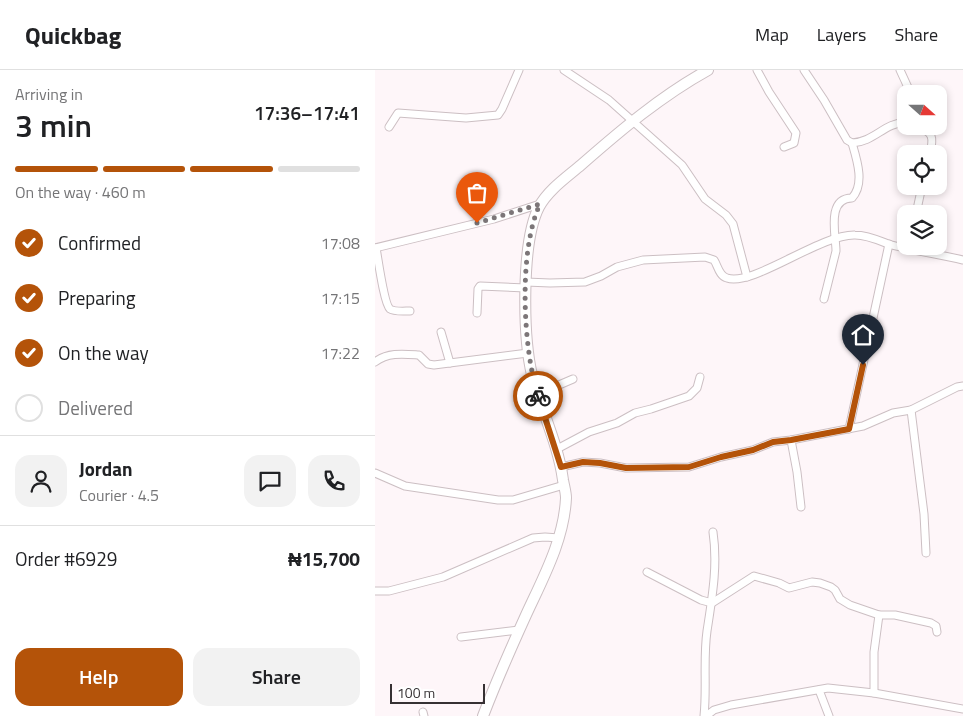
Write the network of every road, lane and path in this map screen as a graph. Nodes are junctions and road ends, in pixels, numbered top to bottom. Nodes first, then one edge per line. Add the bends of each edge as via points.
1 (519, 70) edge
2 (564, 70) edge
3 (708, 70) edge
4 (757, 70) edge
5 (804, 70) edge
6 (899, 70) edge
7 (906, 85) edge
8 (633, 121) junction
9 (897, 123) edge
10 (389, 127) dead end
11 (853, 144) junction
12 (784, 147) dead end
13 (540, 204) junction
14 (835, 238) junction
15 (889, 244) junction
16 (897, 245) edge
17 (375, 248) edge
18 (941, 255) edge
19 (963, 260) edge
20 (747, 278) junction
21 (526, 285) junction
22 (824, 299) dead end
23 (410, 311) dead end
24 (477, 313) dead end
25 (441, 332) dead end
26 (528, 353) junction
27 (375, 362) edge
28 (450, 363) junction
29 (700, 377) dead end
30 (573, 379) dead end
31 (963, 386) edge
32 (538, 394) junction
33 (911, 410) junction
34 (849, 429) junction
35 (791, 440) junction
36 (557, 449) junction
37 (561, 467) junction
38 (375, 473) edge
39 (564, 485) junction
40 (801, 507) dead end
41 (713, 532) dead end
42 (559, 538) junction
43 (926, 553) dead end
44 (647, 572) dead end
45 (375, 591) edge
46 (712, 603) junction
47 (879, 615) junction
48 (519, 630) junction
49 (937, 632) dead end
50 (461, 637) dead end
51 (819, 690) junction
52 (874, 693) junction
53 (963, 709) edge
54 (483, 716) edge
55 (705, 716) edge
56 (829, 716) edge

1 - 10 street via 498,115 467,118 398,114
2 - 8 street via 609,100
3 - 8 street via 675,89
4 - 12 street via 796,133 794,142
5 - 11 street via 847,140
6 - 7 street
8 - 13 street via 555,187
8 - 20 street via 682,165 705,199 733,224
9 - 11 street
11 - 14 street via 858,184 856,194 842,200 834,215
13 - 17 street via 494,219
13 - 21 street via 531,234
14 - 15 street via 856,234
14 - 20 street
14 - 22 street via 834,262
15 - 16 street
15 - 34 street
17 - 23 street via 389,307
18 - 19 street
20 - 21 street via 727,278 715,260 705,257 643,260 617,267 585,282
21 - 24 street via 480,286
21 - 26 street
25 - 28 street
26 - 28 street
26 - 32 street
27 - 28 street via 388,355 410,354 421,355 430,364
29 - 36 street via 697,388 689,396 635,413
30 - 32 street
31 - 33 street
32 - 36 street
33 - 34 street via 893,412
33 - 43 street
34 - 35 street
35 - 37 street via 684,467 626,468 583,462
35 - 40 street
36 - 37 street
37 - 39 street
38 - 39 street via 405,486 498,500 513,500
39 - 42 street via 565,509
41 - 46 street via 716,551
42 - 45 street via 533,538 443,578 389,591
42 - 48 street
44 - 46 street
46 - 47 street via 754,576 789,588 820,583 835,590 843,602
46 - 55 street via 706,649
47 - 49 street via 921,620 936,626
47 - 52 street via 874,652
48 - 50 street
48 - 54 street
51 - 52 street
51 - 55 street via 731,705
51 - 56 street
52 - 53 street

